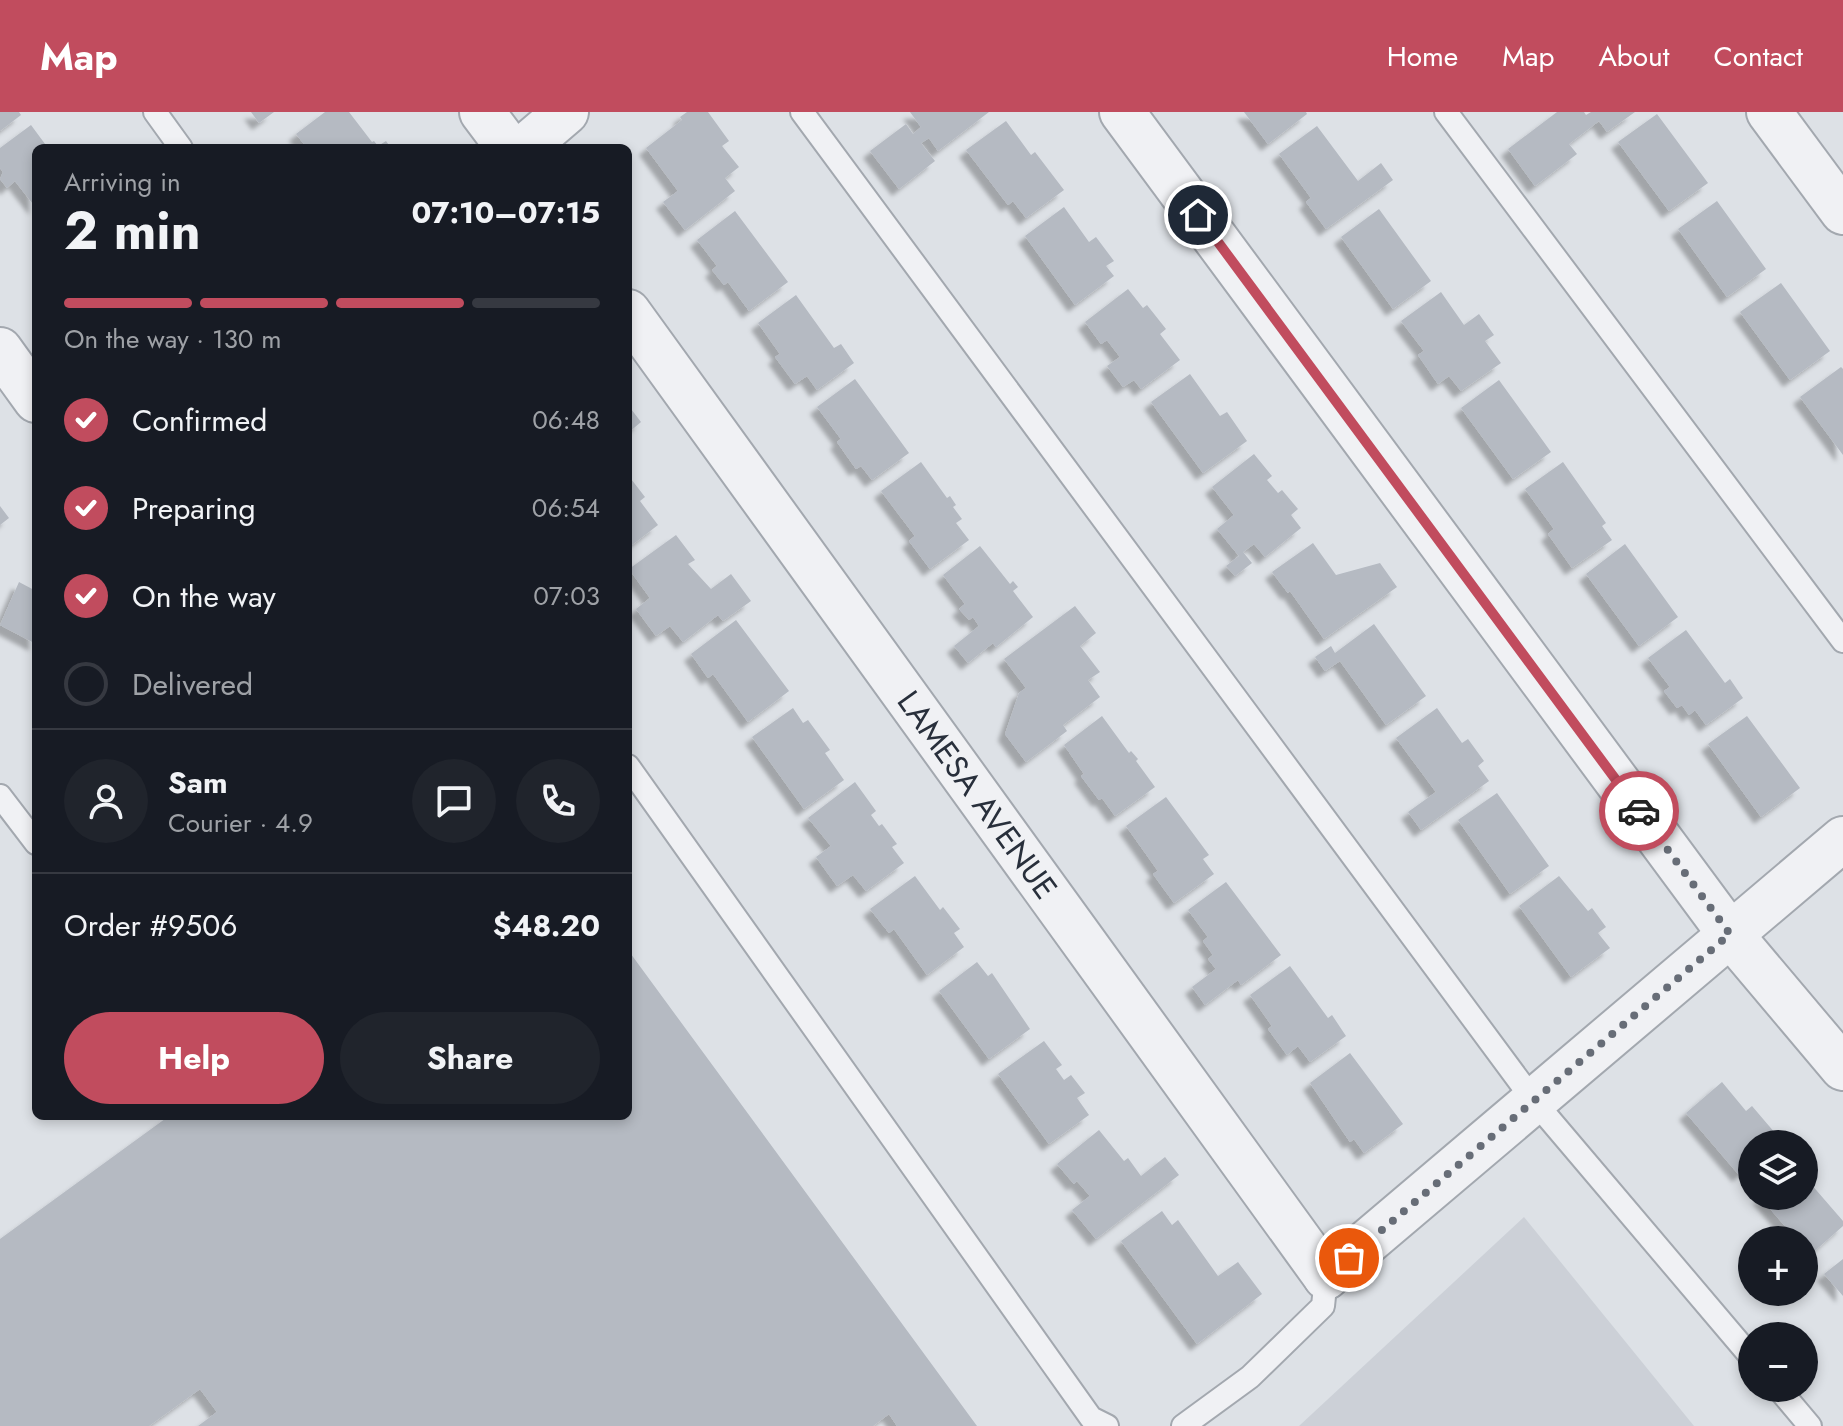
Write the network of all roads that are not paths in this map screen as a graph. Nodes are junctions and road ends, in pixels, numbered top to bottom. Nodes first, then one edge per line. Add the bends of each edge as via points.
1 (155, 112) edge
2 (482, 112) edge
3 (566, 112) edge
4 (802, 112) edge
5 (1122, 112) edge
6 (1446, 112) edge
7 (1769, 112) edge
8 (178, 144) edge
9 (506, 144) edge
10 (529, 144) edge
11 (1843, 212) edge
12 (632, 318) edge
13 (0, 350) edge
14 (32, 394) edge
15 (1843, 641) edge
16 (632, 772) edge
17 (0, 796) edge
18 (32, 838) edge
19 (1843, 839) edge
20 (1730, 934) junction
21 (1843, 1068) edge
22 (1534, 1101) junction
23 (1326, 1277) junction
24 (1738, 1341) edge
25 (1790, 1402) edge
26 (1107, 1426) edge
27 (1183, 1426) edge
28 (1810, 1426) edge

1 - 8 lane
2 - 9 street
3 - 10 street
4 - 22 lane
5 - 20 street
6 - 15 lane
7 - 11 street
12 - 23 street, LAMESA AVENUE
13 - 14 street
16 - 26 lane via 1091,1418
17 - 18 lane
19 - 20 street
20 - 21 street
20 - 22 street
22 - 23 street
22 - 24 lane
23 - 27 lane via 1323,1306 1250,1377
25 - 28 lane

